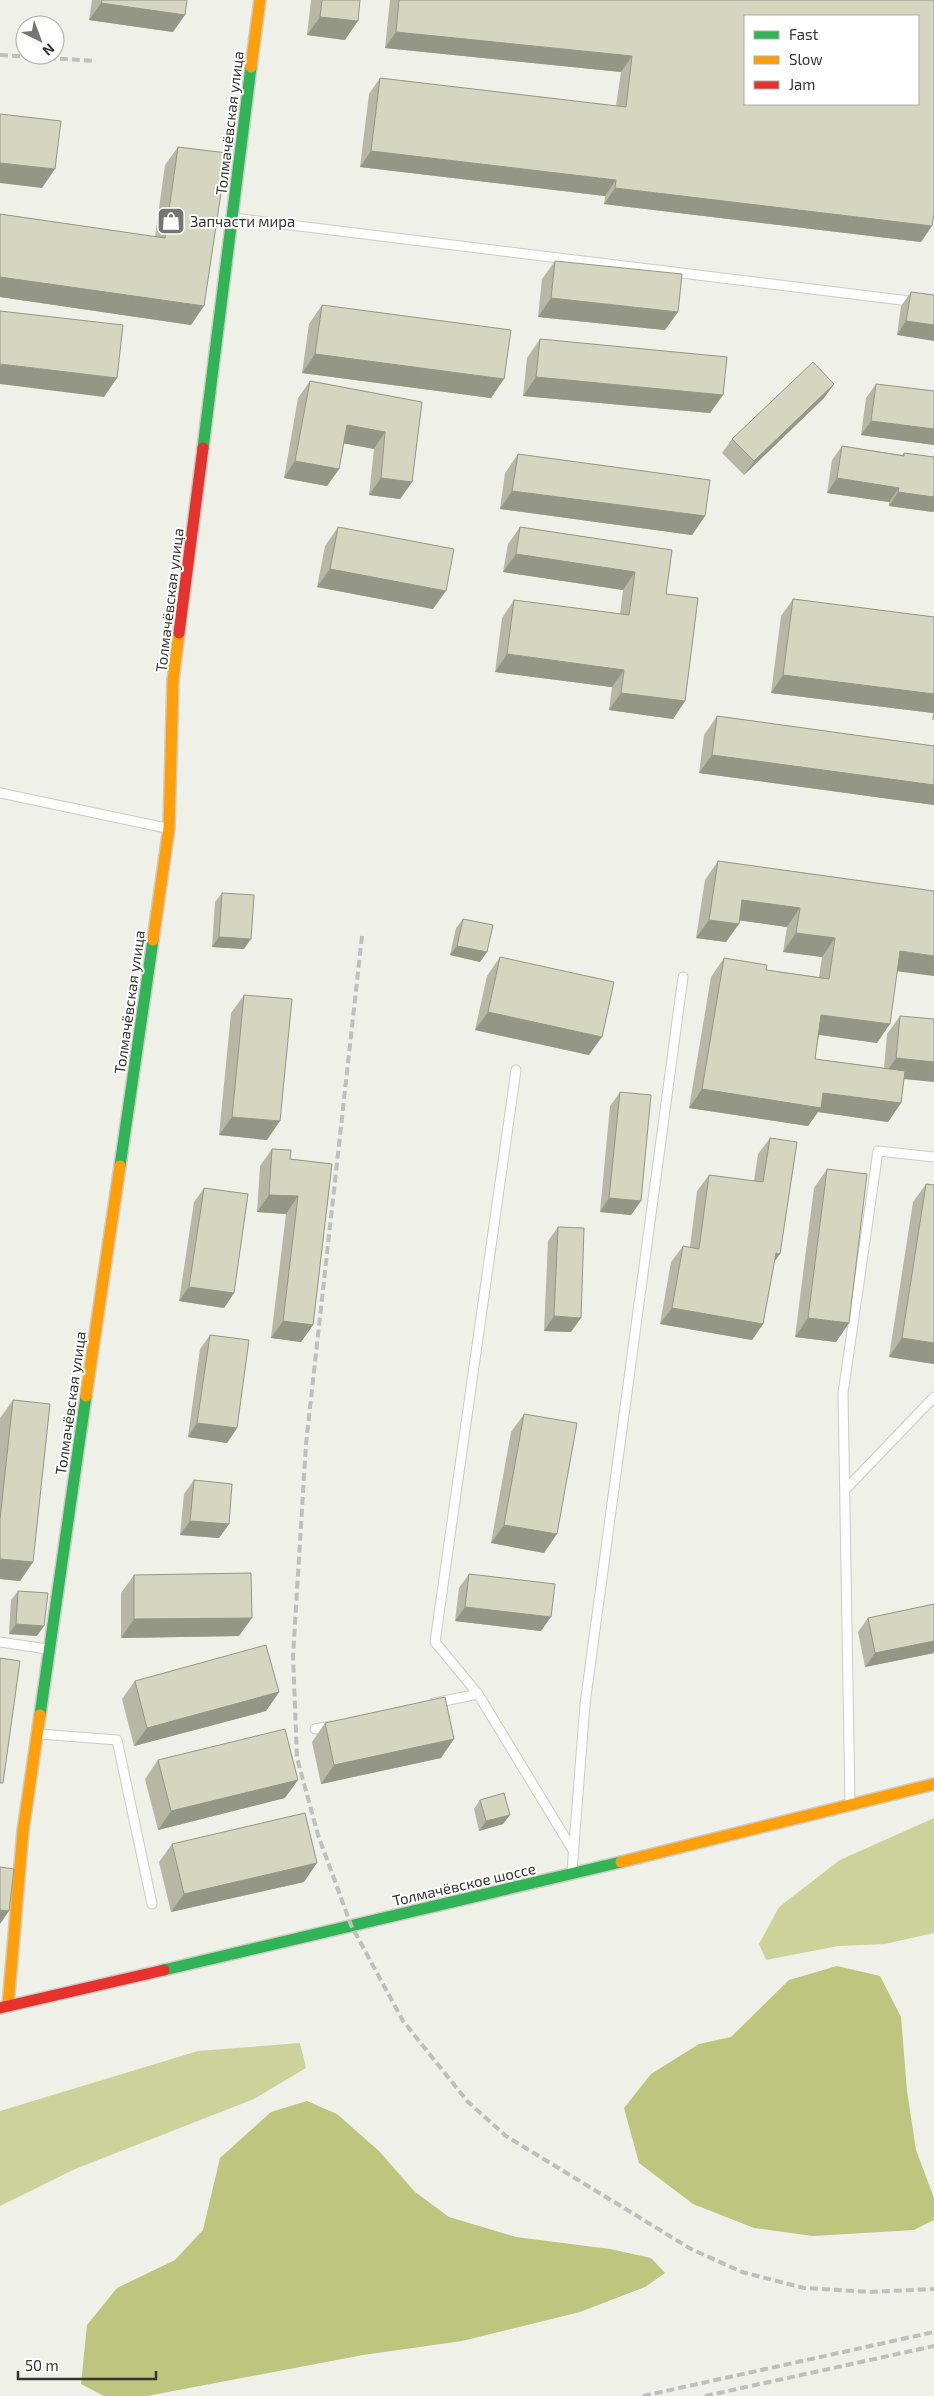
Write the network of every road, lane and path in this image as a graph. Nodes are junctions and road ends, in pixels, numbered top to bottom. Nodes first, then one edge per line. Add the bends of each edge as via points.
1 (260, 0) edge
2 (232, 218) junction
3 (934, 304) edge
4 (0, 793) edge
5 (169, 828) junction
6 (683, 977) dead end
7 (516, 1070) dead end
8 (934, 1157) edge
9 (934, 1397) edge
10 (845, 1490) junction
11 (0, 1642) edge
12 (50, 1649) junction
13 (478, 1694) junction
14 (421, 1706) edge
15 (344, 1723) edge
16 (315, 1729) dead end
17 (37, 1734) junction
18 (934, 1784) edge
19 (850, 1804) junction
20 (574, 1852) junction
21 (572, 1874) junction
22 (152, 1904) dead end
23 (4, 2007) edge

1 - 2 street, Толмачёвская улица
2 - 3 lane
2 - 5 street, Толмачёвская улица via 173,680
4 - 5 lane
5 - 12 street, Толмачёвская улица
6 - 20 lane via 585,1704
7 - 13 lane via 435,1642
8 - 10 lane via 878,1151 843,1393
9 - 10 lane
10 - 19 lane
11 - 12 lane
12 - 17 street, Толмачёвская улица
13 - 14 lane
13 - 20 lane
15 - 16 lane
17 - 22 lane via 117,1740
17 - 23 street, Толмачёвская улица
18 - 19 street, Толмачёвское шоссе
19 - 21 street, Толмачёвское шоссе
20 - 21 lane
21 - 23 street, Толмачёвское шоссе

